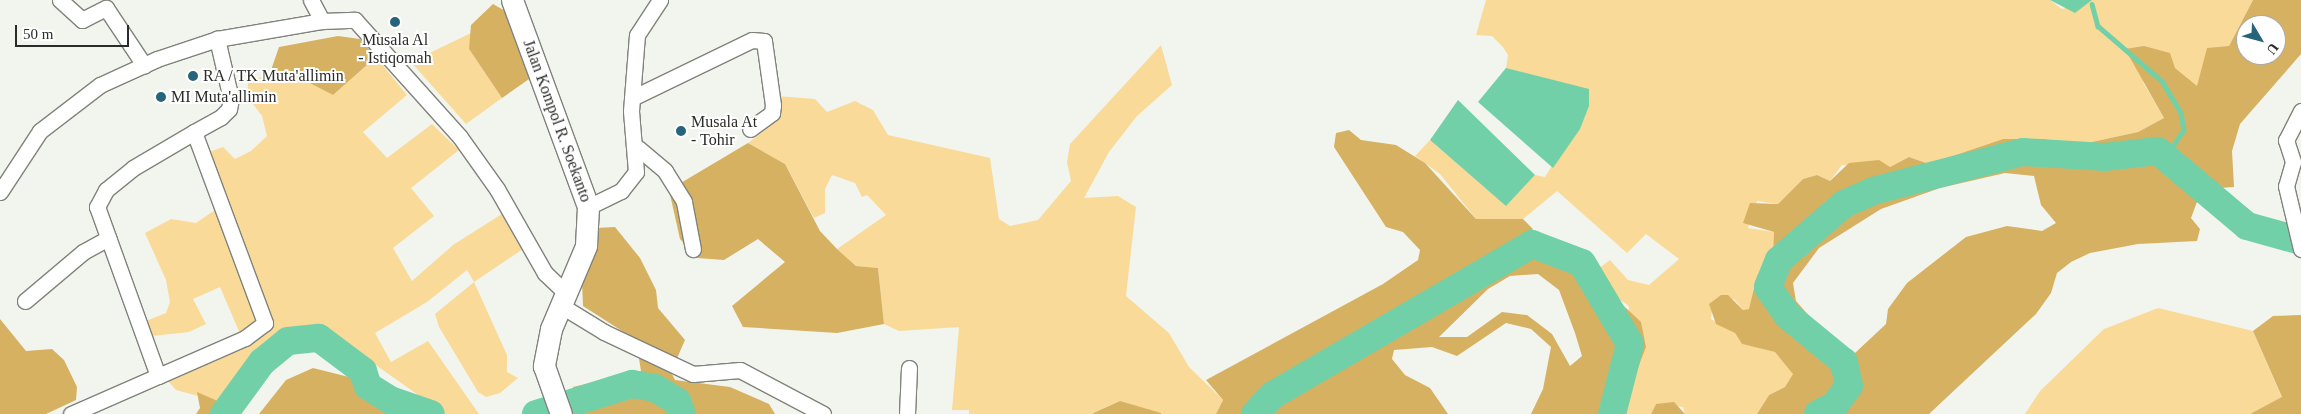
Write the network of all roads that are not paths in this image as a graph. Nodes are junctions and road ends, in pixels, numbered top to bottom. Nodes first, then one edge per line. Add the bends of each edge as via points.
1 (60, 0) edge
2 (311, 0) edge
3 (512, 0) edge
4 (660, 0) edge
5 (322, 21) junction
6 (217, 39) junction
7 (144, 65) junction
8 (632, 98) junction
9 (2301, 111) edge
10 (750, 129) dead end
11 (194, 132) junction
12 (638, 148) junction
13 (0, 192) edge
14 (588, 207) junction
15 (108, 238) junction
16 (693, 249) dead end
17 (2301, 249) edge
18 (562, 298) junction
19 (25, 301) dead end
20 (909, 368) dead end
21 (158, 376) junction
22 (71, 414) edge
23 (561, 414) edge
24 (823, 414) edge
25 (907, 414) edge

1 - 7 street via 82,20 105,7
2 - 5 street
3 - 14 main road, Jalan Kompol R. Soekanto
4 - 8 street via 637,35
5 - 6 street
5 - 18 street via 358,21 422,89 497,189
6 - 7 street via 164,51
6 - 11 street via 232,99 221,117
7 - 13 street via 72,102 40,131
8 - 10 street via 752,40 764,41 772,113
8 - 12 street
9 - 17 street via 2286,140 2293,162 2286,186
11 - 15 street via 133,168 106,190 97,207
11 - 21 street via 265,323 245,338
12 - 14 street via 632,181
12 - 16 street via 676,188 684,202
14 - 18 main road, Jalan Kompol R. Soekanto via 586,246
15 - 19 street via 83,252
15 - 21 street
18 - 23 main road, Jalan Kompol R. Soekanto via 544,366 549,388
18 - 24 street via 604,332 693,374 740,370
20 - 25 street
21 - 22 street

